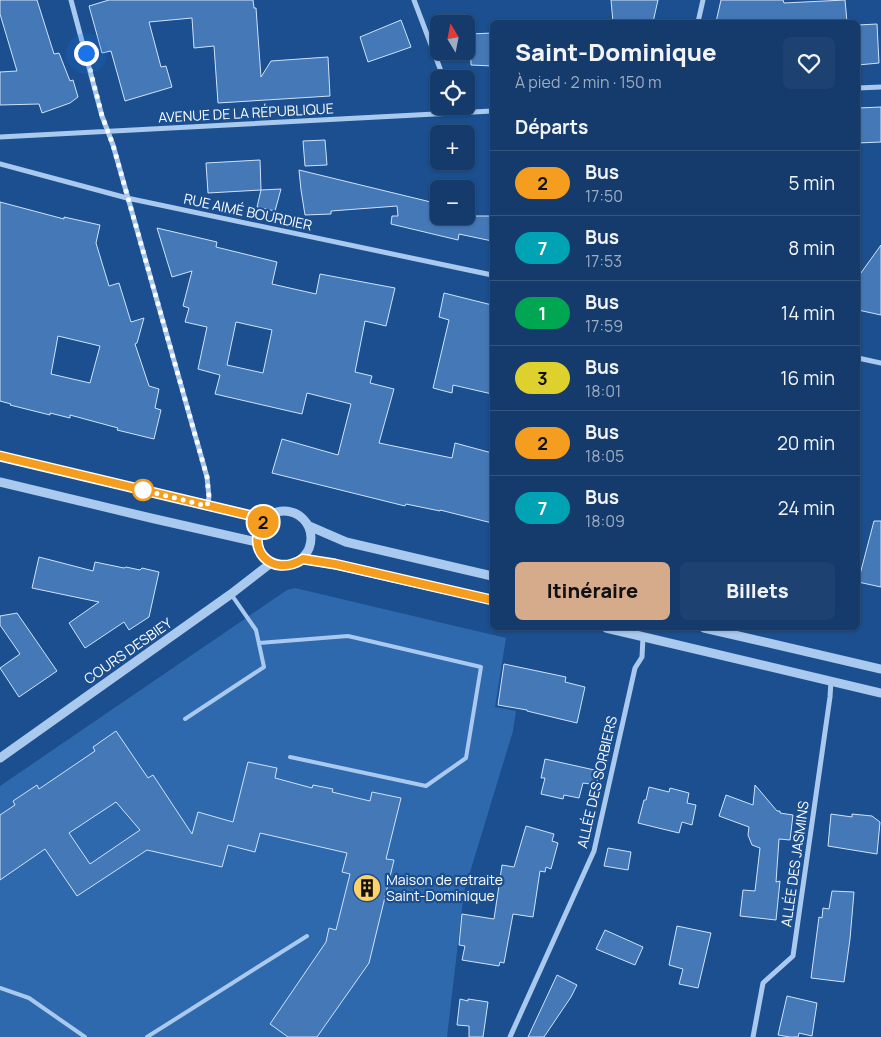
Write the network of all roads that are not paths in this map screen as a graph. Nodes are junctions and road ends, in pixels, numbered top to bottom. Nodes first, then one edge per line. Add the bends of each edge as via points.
1 (71, 0) edge
2 (414, 0) edge
3 (703, 0) edge
4 (698, 20) edge
5 (441, 70) edge
6 (881, 86) edge
7 (860, 88) edge
8 (490, 111) edge
9 (475, 112) edge
10 (430, 114) edge
11 (108, 131) junction
12 (0, 137) edge
13 (0, 164) edge
14 (128, 198) junction
15 (490, 275) edge
16 (860, 358) edge
17 (881, 363) edge
18 (0, 456) edge
19 (0, 482) edge
20 (207, 506) junction
21 (265, 519) junction
22 (309, 526) junction
23 (257, 542) junction
24 (303, 559) junction
25 (271, 563) junction
26 (490, 576) edge
27 (231, 594) junction
28 (490, 600) edge
29 (614, 630) edge
30 (713, 630) edge
31 (643, 637) junction
32 (258, 644) junction
33 (881, 669) edge
34 (831, 680) junction
35 (881, 693) edge
36 (185, 718) dead end
37 (290, 757) dead end
38 (0, 758) edge
39 (307, 936) dead end
40 (0, 988) edge
41 (85, 1037) edge
42 (147, 1037) edge
43 (510, 1037) edge
44 (754, 1037) edge

1 - 11 street
2 - 5 street
3 - 4 street
6 - 7 street
8 - 9 street, AVENUE DE LA RÉPUBLIQUE
10 - 11 street, AVENUE DE LA RÉPUBLIQUE
11 - 12 street, AVENUE DE LA RÉPUBLIQUE
11 - 14 street
13 - 14 street, RUE AIMÉ BOURDIER
14 - 15 street, RUE AIMÉ BOURDIER
14 - 20 street via 207,477
16 - 17 street
18 - 20 street
19 - 23 street
20 - 21 street
21 - 22 street via 280,511 289,511 304,519
21 - 23 street via 257,534
22 - 24 street via 312,543
22 - 26 street via 346,542
23 - 25 street via 259,550
24 - 25 street via 287,566
24 - 28 street
25 - 27 street, COURS DESBIEY
27 - 32 lane via 256,630
27 - 38 street, COURS DESBIEY
29 - 31 street
30 - 33 street
31 - 34 street
31 - 43 street, ALLÉE DES SORBIERS via 642,657 635,668 594,851
32 - 36 lane via 264,667
32 - 37 lane via 348,636 481,667 466,758 426,786
34 - 35 street
34 - 44 street, ALLÉE DES JASMINS via 794,956 763,983
39 - 42 lane
40 - 41 lane via 29,998

